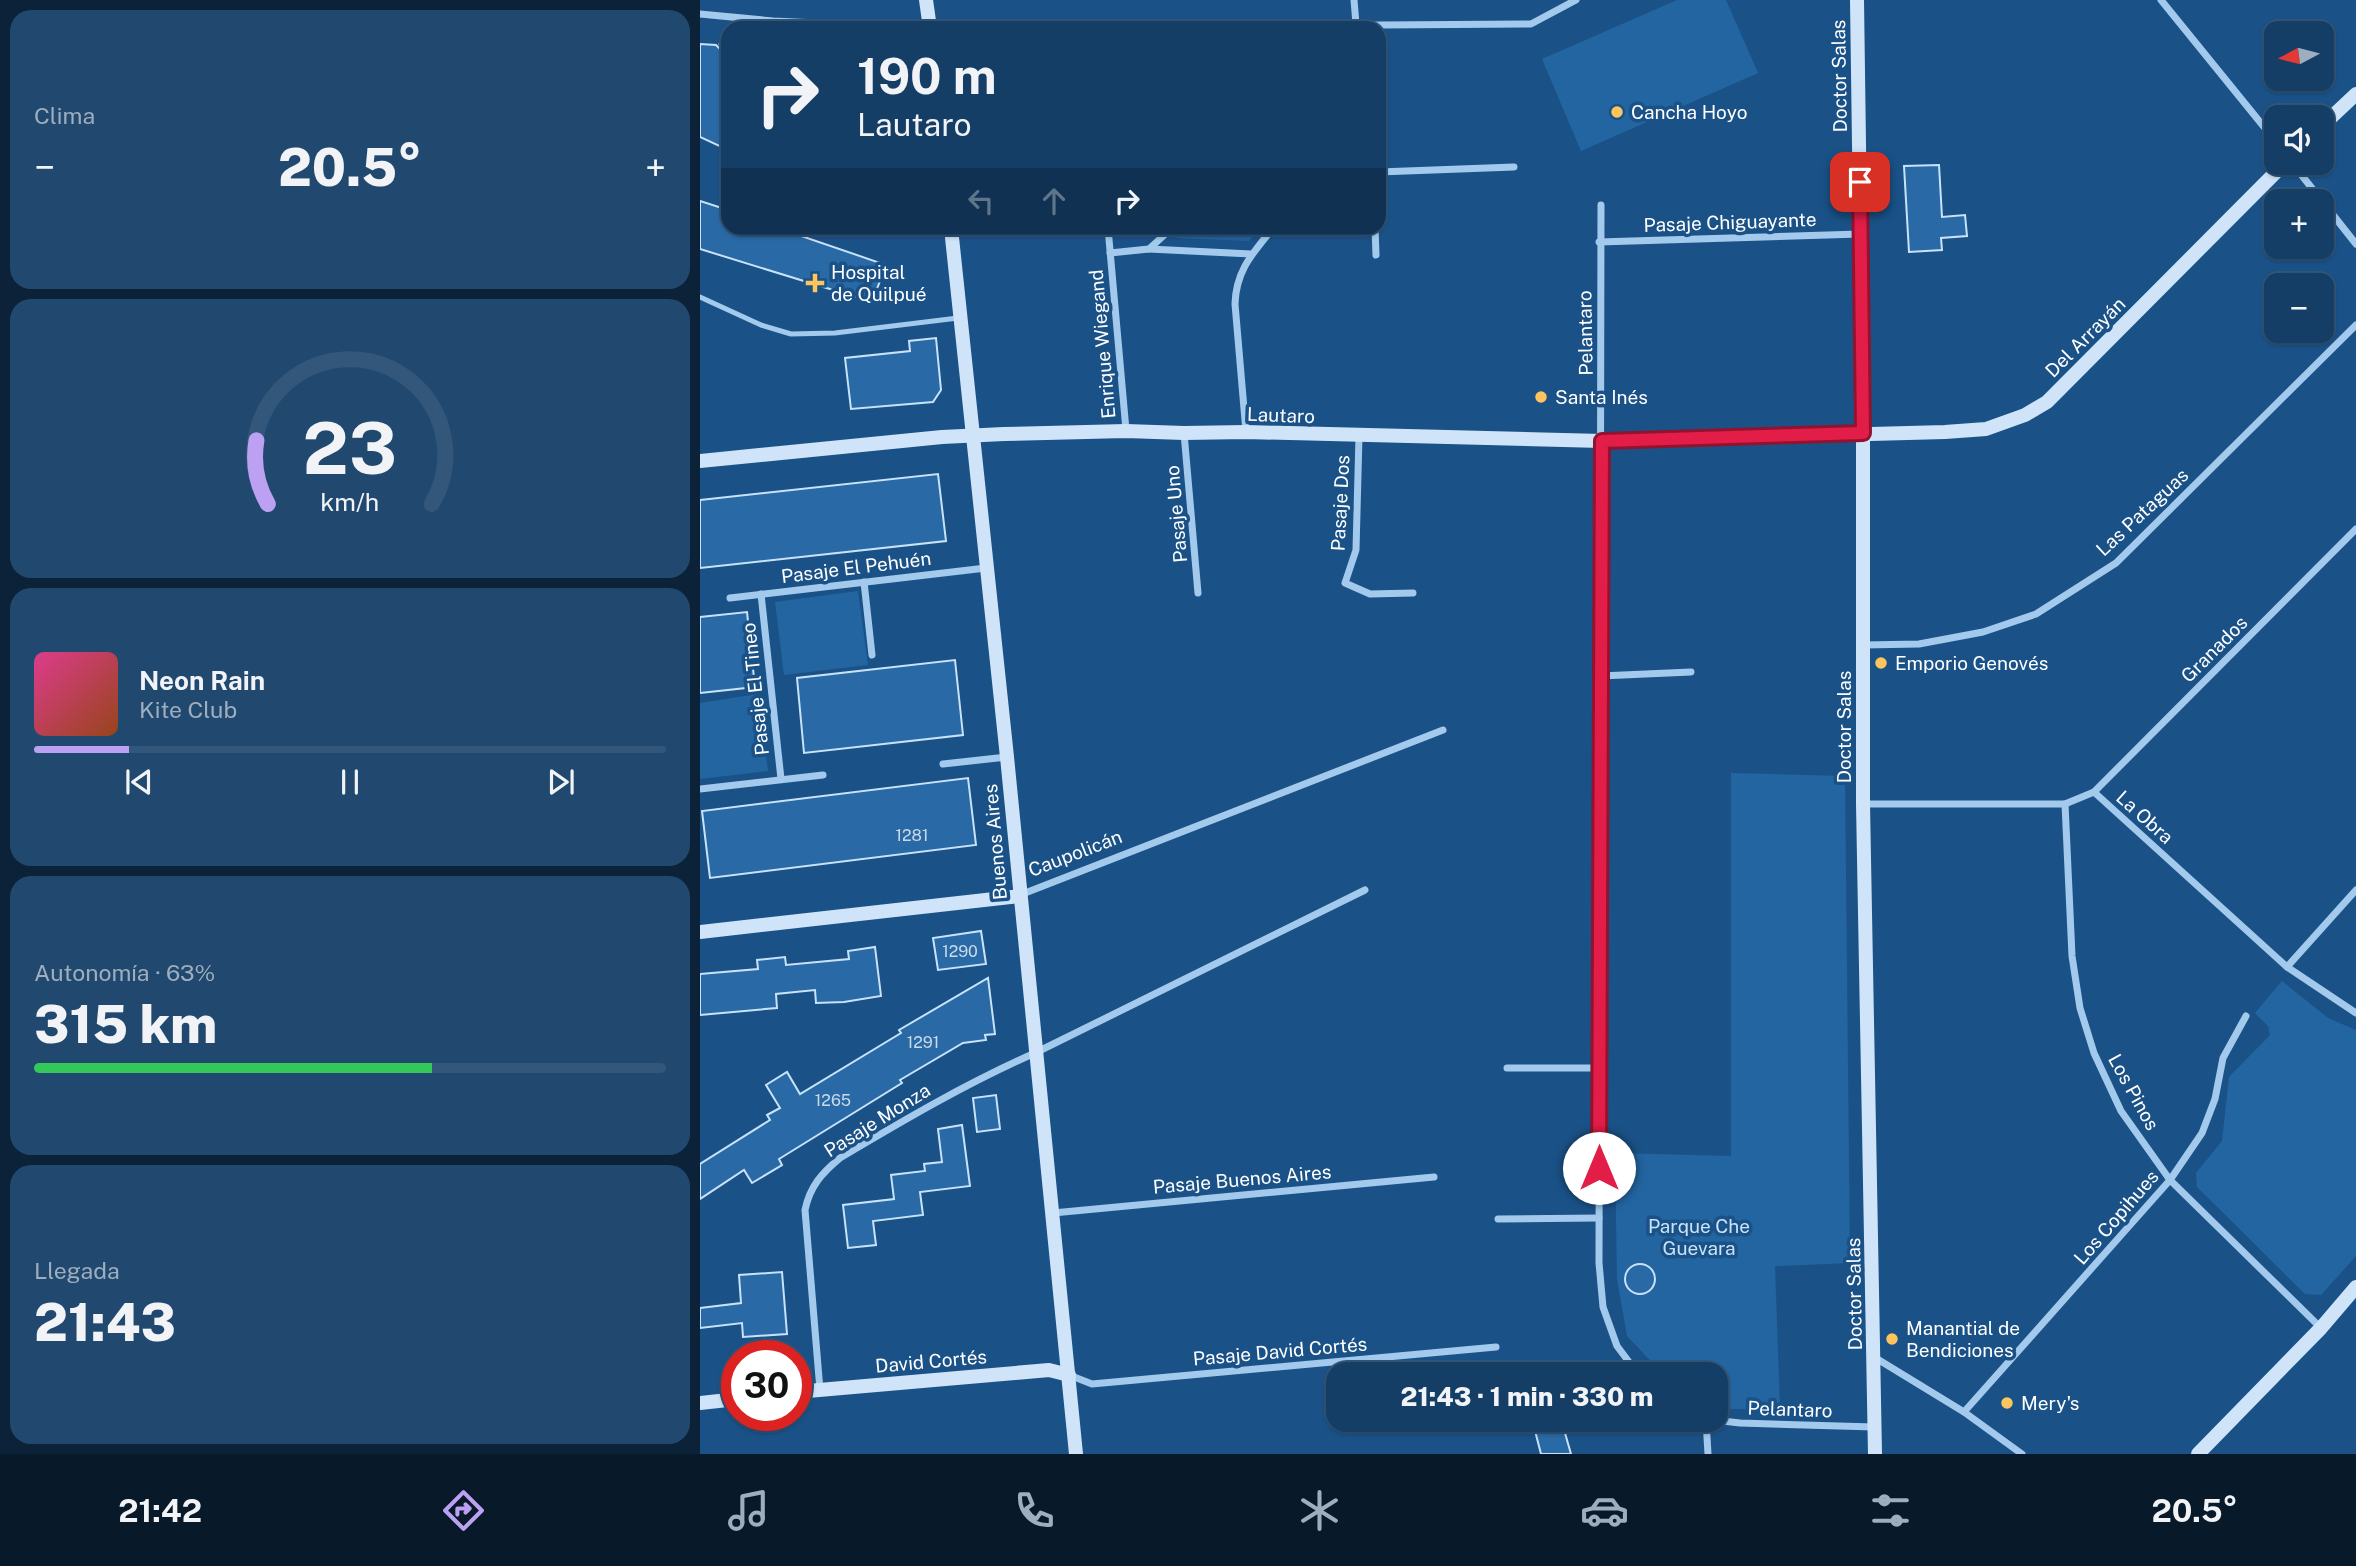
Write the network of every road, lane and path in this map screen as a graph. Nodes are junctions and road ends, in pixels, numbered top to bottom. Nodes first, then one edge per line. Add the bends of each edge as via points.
1 (926, 0) edge
2 (1354, 0) edge
3 (1576, 0) edge
4 (1857, 0) edge
5 (2161, 0) edge
6 (700, 14) edge
7 (735, 17) junction
8 (733, 21) edge
9 (806, 21) edge
10 (928, 21) edge
11 (1356, 21) edge
12 (1386, 23) edge
13 (2356, 94) edge
14 (2334, 115) edge
15 (2264, 127) edge
16 (1514, 167) dead end
17 (1386, 172) edge
18 (2273, 175) edge
19 (2301, 175) edge
20 (1601, 205) dead end
21 (1861, 234) junction
22 (952, 235) edge
23 (1109, 235) edge
24 (1164, 235) edge
25 (1267, 235) edge
26 (1375, 235) edge
27 (1600, 242) junction
28 (2356, 244) edge
29 (1149, 249) junction
30 (1110, 253) junction
31 (1251, 254) junction
32 (1376, 255) dead end
33 (700, 297) edge
34 (960, 318) junction
35 (2356, 325) edge
36 (1126, 431) junction
37 (1247, 432) junction
38 (1184, 433) junction
39 (1863, 433) junction
40 (972, 435) junction
41 (1359, 436) junction
42 (1602, 441) junction
43 (700, 461) edge
44 (2356, 529) edge
45 (986, 568) junction
46 (864, 582) junction
47 (1198, 593) dead end
48 (1413, 593) dead end
49 (761, 594) junction
50 (730, 598) dead end
51 (1863, 645) junction
52 (872, 655) dead end
53 (1690, 672) dead end
54 (1600, 676) junction
55 (1443, 730) dead end
56 (1007, 757) junction
57 (943, 765) dead end
58 (822, 775) dead end
59 (781, 779) junction
60 (700, 789) edge
61 (2094, 792) junction
62 (1863, 804) junction
63 (2065, 804) junction
64 (1365, 890) dead end
65 (2356, 890) edge
66 (1020, 895) junction
67 (700, 932) edge
68 (2287, 967) junction
69 (2356, 1013) edge
70 (2246, 1016) dead end
71 (1035, 1053) junction
72 (1507, 1068) dead end
73 (1598, 1068) junction
74 (1434, 1177) dead end
75 (2170, 1180) junction
76 (1053, 1213) junction
77 (1599, 1218) junction
78 (1498, 1219) dead end
79 (2356, 1287) edge
80 (2321, 1328) junction
81 (1496, 1347) dead end
82 (1874, 1357) junction
83 (1629, 1362) edge
84 (1069, 1376) junction
85 (820, 1390) junction
86 (812, 1391) edge
87 (721, 1401) edge
88 (700, 1403) edge
89 (1964, 1412) junction
90 (1728, 1422) edge
91 (1874, 1427) junction
92 (1706, 1432) edge
93 (1076, 1454) edge
94 (1708, 1454) edge
95 (1875, 1454) edge
96 (2022, 1454) edge
97 (2198, 1454) edge

1 - 10 main road
2 - 11 street
3 - 12 street via 1531,24
4 - 21 main road, Doctor Salas
5 - 15 street
6 - 7 street
7 - 8 lane
7 - 9 street
13 - 14 main road
16 - 17 street
18 - 39 main road, Del Arrayán via 2048,402 1986,429
19 - 28 street
20 - 27 street, Pelantaro
21 - 27 street, Pasaje Chiguayante
21 - 39 main road, Doctor Salas
22 - 34 main road, Buenos Aires
23 - 30 street, Enrique Wiegand
24 - 29 street
25 - 31 street
26 - 32 street
27 - 42 street, Pelantaro
29 - 30 street, Enrique Wiegand
29 - 31 street, Enrique Wiegand
30 - 36 street, Enrique Wiegand
31 - 37 street via 1236,284 1235,304
33 - 34 lane via 791,334
34 - 40 main road, Buenos Aires
35 - 51 street, Las Pataguas via 2116,563 2036,614 1983,632 1919,644
36 - 38 main road, Lautaro
36 - 40 main road, Lautaro
37 - 38 main road, Lautaro
37 - 41 main road, Lautaro
38 - 47 street, Pasaje Uno
39 - 42 main road, Lautaro
39 - 51 main road, Doctor Salas
40 - 43 main road, Lautaro
40 - 45 main road, Buenos Aires
41 - 42 main road, Lautaro
41 - 48 street, Pasaje Dos via 1356,550 1345,583 1370,594
42 - 54 street, Pelantaro
44 - 61 street, Granados
45 - 46 street, Pasaje El Pehuén
45 - 56 main road, Buenos Aires
46 - 49 street, Pasaje El Pehuén
46 - 52 street
49 - 50 street, Pasaje El Pehuén
49 - 59 street, Pasaje El Tineo
51 - 62 main road, Doctor Salas
53 - 54 street
54 - 73 street, Pelantaro
55 - 66 street, Caupolicán
56 - 57 street
56 - 66 main road, Buenos Aires
58 - 59 street
59 - 60 street
61 - 63 street, La Obra
61 - 68 street, La Obra
62 - 63 street, La Obra
62 - 82 main road, Doctor Salas
63 - 75 street, Los Pinos via 2072,956 2080,1008 2094,1053 2121,1111
64 - 71 street, Pasaje Monza
65 - 68 street
66 - 67 main road, Caupolicán
66 - 71 main road, Buenos Aires
68 - 69 street, La Obra
70 - 75 street, Los Copihues via 2223,1058 2202,1133
71 - 76 main road, Buenos Aires
71 - 85 street, Pasaje Monza via 933,1103 840,1158 808,1194 805,1210
72 - 73 street
73 - 77 street, Pelantaro
74 - 76 street, Pasaje Buenos Aires
75 - 80 street, Los Pinos
75 - 89 street, Los Copihues
76 - 84 main road, Buenos Aires
77 - 78 street
77 - 83 street, Pelantaro via 1603,1307 1617,1346
79 - 80 main road
80 - 97 main road
81 - 84 street, Pasaje David Cortés via 1093,1384
82 - 89 street
82 - 91 main road, Doctor Salas
84 - 85 main road, David Cortés via 1049,1370
84 - 93 main road, Buenos Aires
85 - 86 main road, David Cortés
87 - 88 main road
89 - 96 street
90 - 91 street, Pelantaro
91 - 95 main road, Doctor Salas
92 - 94 street

